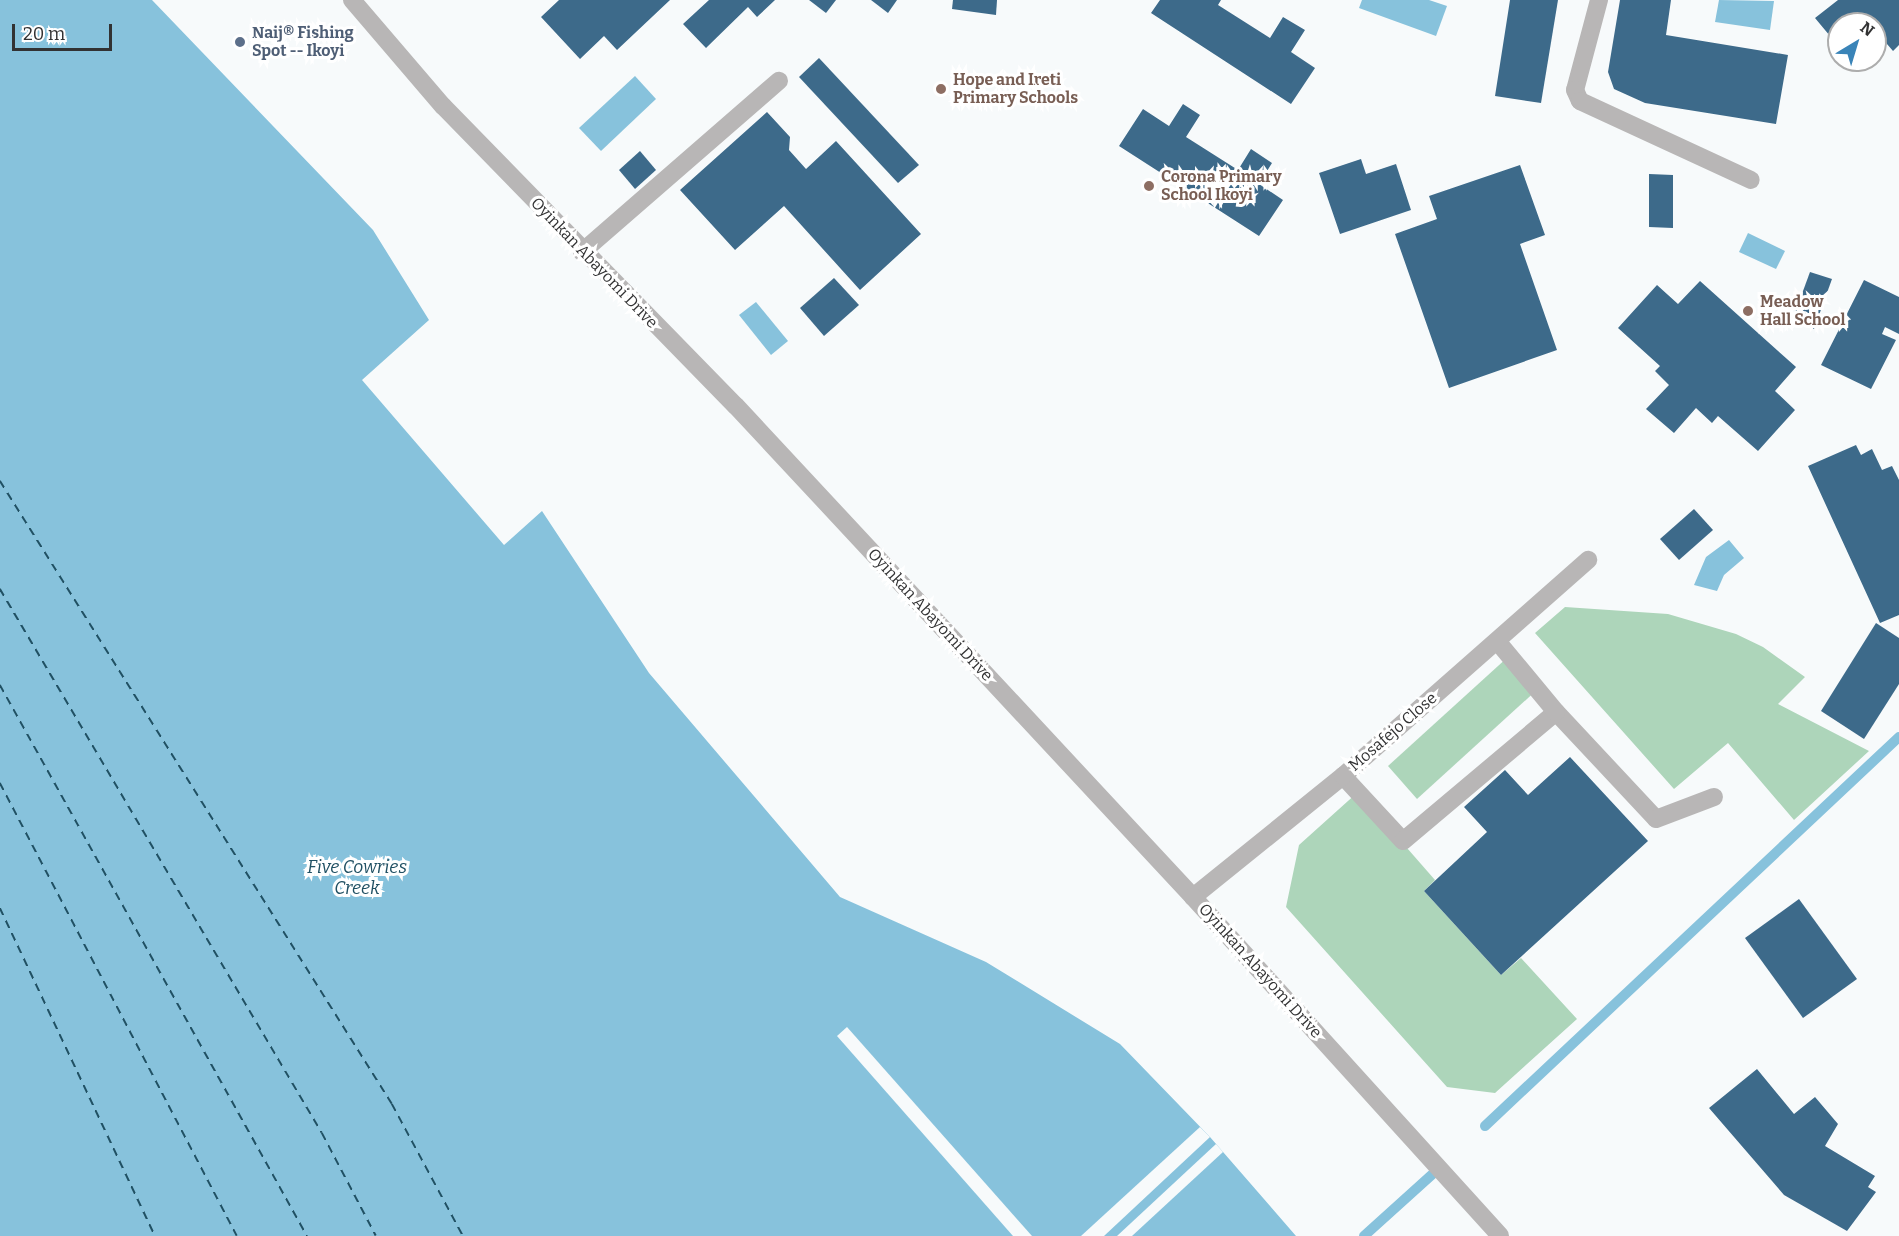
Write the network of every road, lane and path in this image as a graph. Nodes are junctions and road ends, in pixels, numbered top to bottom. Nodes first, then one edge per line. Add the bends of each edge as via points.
1 (352, 0) edge
2 (1599, 0) edge
3 (779, 81) dead end
4 (1750, 180) dead end
5 (582, 252) junction
6 (1588, 560) dead end
7 (1497, 641) junction
8 (1556, 712) junction
9 (1343, 776) junction
10 (1714, 797) dead end
11 (1193, 897) junction
12 (1500, 1236) edge

1 - 5 street, Oyinkan Abayomi Drive via 443,106
2 - 4 street via 1575,90 1580,101
3 - 5 street
5 - 11 street, Oyinkan Abayomi Drive via 736,406
6 - 7 street, Mosafejo Close
7 - 8 street
7 - 9 street, Mosafejo Close
8 - 9 street via 1403,841
8 - 10 street via 1656,819
9 - 11 street, Mosafejo Close
11 - 12 street, Oyinkan Abayomi Drive

